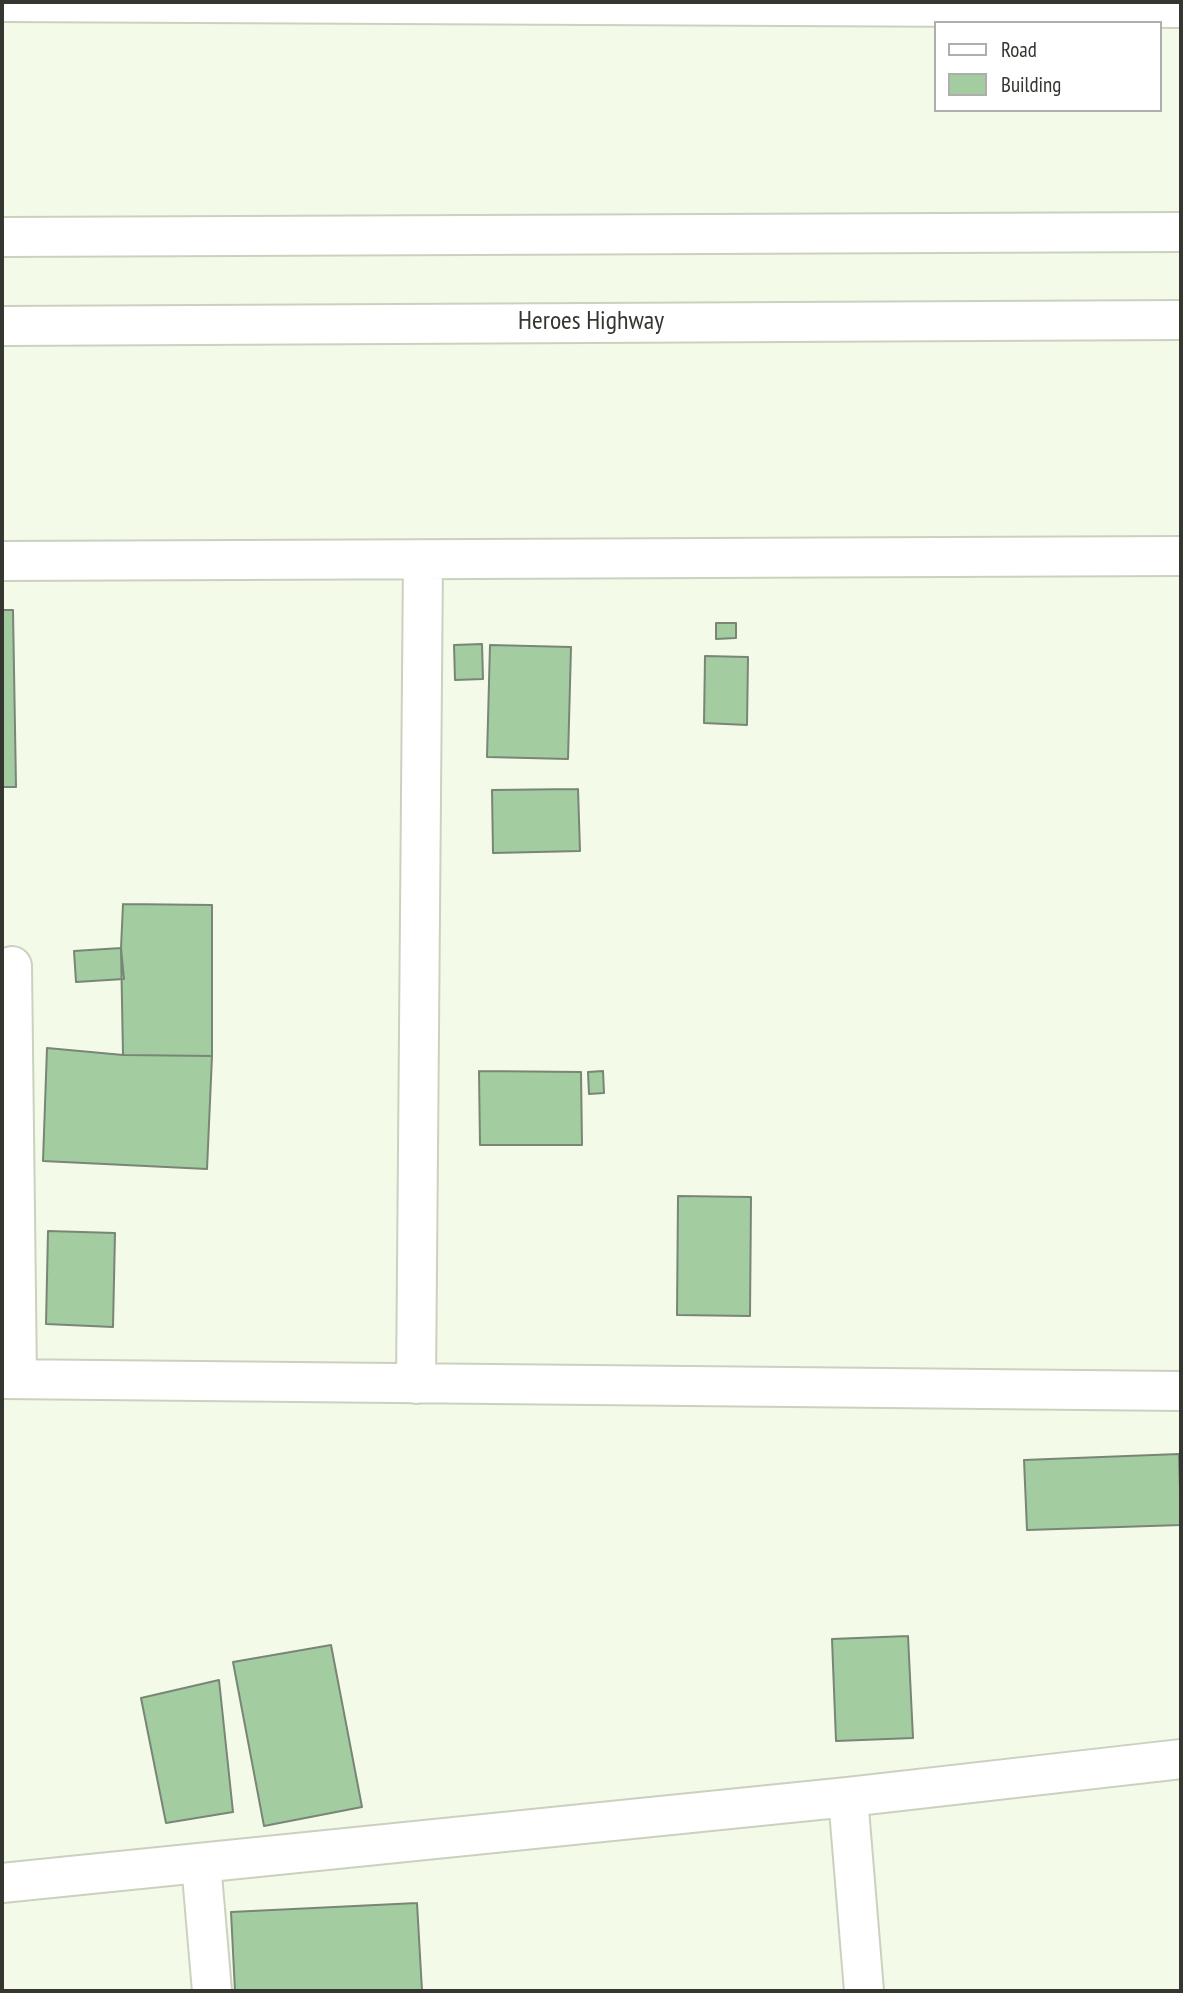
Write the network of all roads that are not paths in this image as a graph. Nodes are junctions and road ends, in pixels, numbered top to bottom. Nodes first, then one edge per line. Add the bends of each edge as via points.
1 (2, 2) edge
2 (874, 4) edge
3 (1181, 8) edge
4 (1181, 232) edge
5 (2, 237) edge
6 (1181, 320) edge
7 (2, 326) edge
8 (1181, 556) edge
9 (423, 560) junction
10 (2, 561) edge
11 (12, 966) dead end
12 (9, 1379) edge
13 (416, 1384) junction
14 (1181, 1391) edge
15 (1181, 1759) edge
16 (848, 1797) junction
17 (201, 1863) junction
18 (2, 1883) edge
19 (212, 1991) edge
20 (864, 1991) edge

1 - 2 street
2 - 3 street
4 - 5 street
6 - 7 street, Heroes Highway
8 - 9 street
9 - 10 street
9 - 13 street
11 - 12 street
12 - 13 street
13 - 14 street
15 - 16 street
16 - 17 street
16 - 20 street
17 - 18 street
17 - 19 street

